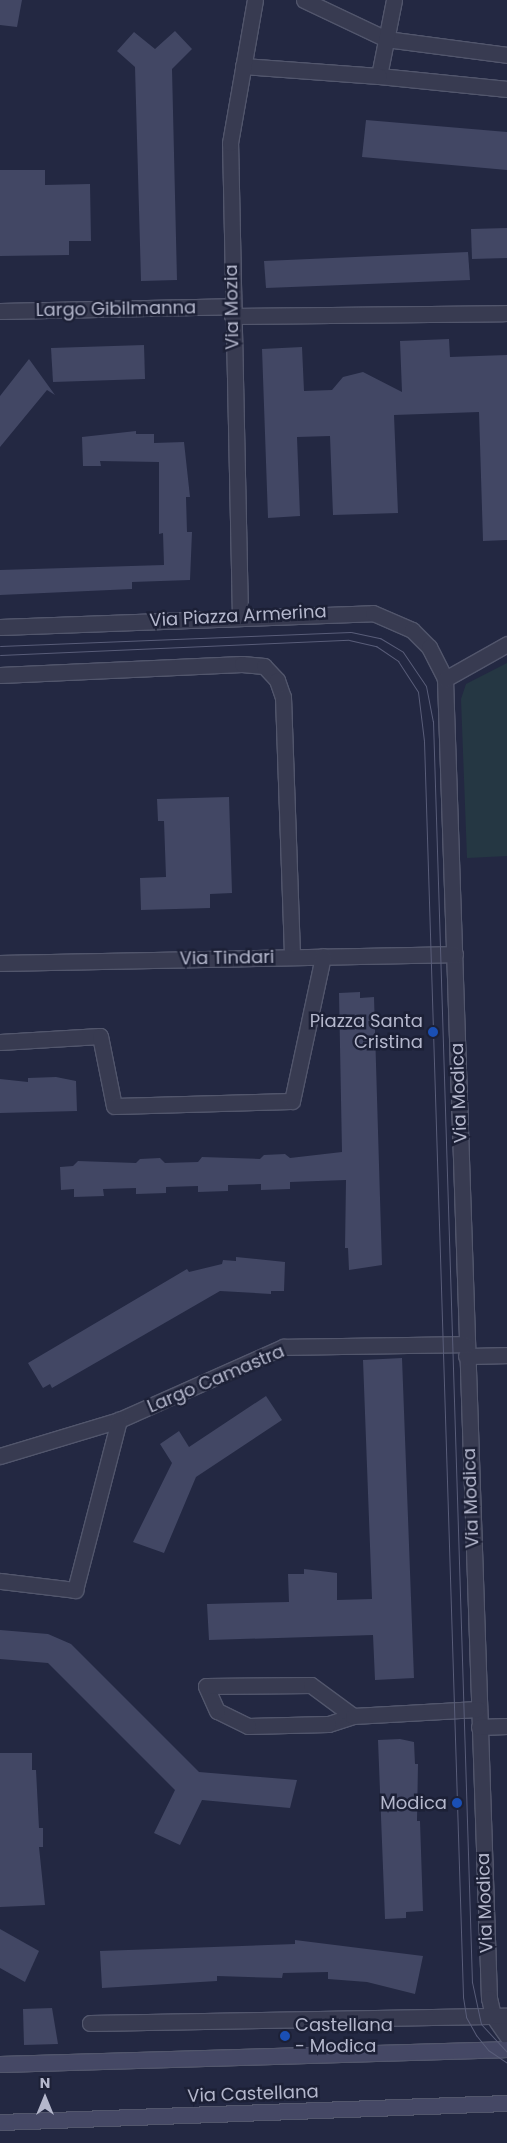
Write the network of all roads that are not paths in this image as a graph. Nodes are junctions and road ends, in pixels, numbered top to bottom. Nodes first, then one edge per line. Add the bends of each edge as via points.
1 (255, 0) edge
2 (304, 0) edge
3 (394, 0) edge
4 (386, 39) junction
5 (507, 55) edge
6 (243, 66) junction
7 (379, 76) junction
8 (507, 89) edge
9 (0, 311) edge
10 (232, 312) junction
11 (507, 313) edge
12 (240, 616) junction
13 (0, 627) edge
14 (507, 644) edge
15 (0, 675) edge
16 (445, 679) junction
17 (455, 954) junction
18 (292, 956) junction
19 (323, 956) junction
20 (0, 963) edge
21 (0, 1042) edge
22 (466, 1350) junction
23 (507, 1355) edge
24 (119, 1420) junction
25 (0, 1456) edge
26 (0, 1582) edge
27 (478, 1709) junction
28 (353, 1716) junction
29 (479, 1726) junction
30 (507, 1726) edge
31 (500, 2016) edge
32 (90, 2023) dead end
33 (507, 2036) edge
34 (507, 2049) edge
35 (0, 2064) edge
36 (19, 2064) junction
37 (0, 2072) edge
38 (507, 2103) edge
39 (0, 2114) edge
40 (30, 2121) junction
41 (0, 2122) edge

1 - 6 street, Via Mozia
2 - 4 street
3 - 4 street
4 - 5 street
4 - 7 street
6 - 7 street
6 - 10 street, Via Mozia via 230,143
7 - 8 street
9 - 10 street, Largo Gibilmanna
10 - 11 street, Largo Gibilmanna
10 - 12 street, Via Mozia
12 - 13 street, Via Piazza Armerina
12 - 16 street, Via Piazza Armerina via 374,613 412,630 429,647
14 - 16 street
15 - 18 street via 242,664 264,666 278,680 284,712
16 - 17 street
17 - 19 street, Via Tindari
17 - 22 street, Via Modica
18 - 19 street, Via Tindari
18 - 20 street, Via Tindari
19 - 21 street via 292,1101 114,1106 100,1036
22 - 23 street, Largo Camastra
22 - 24 street, Largo Camastra via 283,1347
22 - 27 street, Via Modica
24 - 25 street, Largo Camastra
24 - 26 street via 75,1590
27 - 28 street
27 - 29 street, Via Modica
28 - 28 street via 311,1685 206,1686 218,1711 248,1726 328,1724
29 - 30 street
29 - 31 street, Via Modica
31 - 32 street
31 - 33 street
34 - 36 main road
35 - 36 main road
36 - 37 street
38 - 40 main road, Via Castellana
39 - 40 street
40 - 41 main road, Via Castellana

